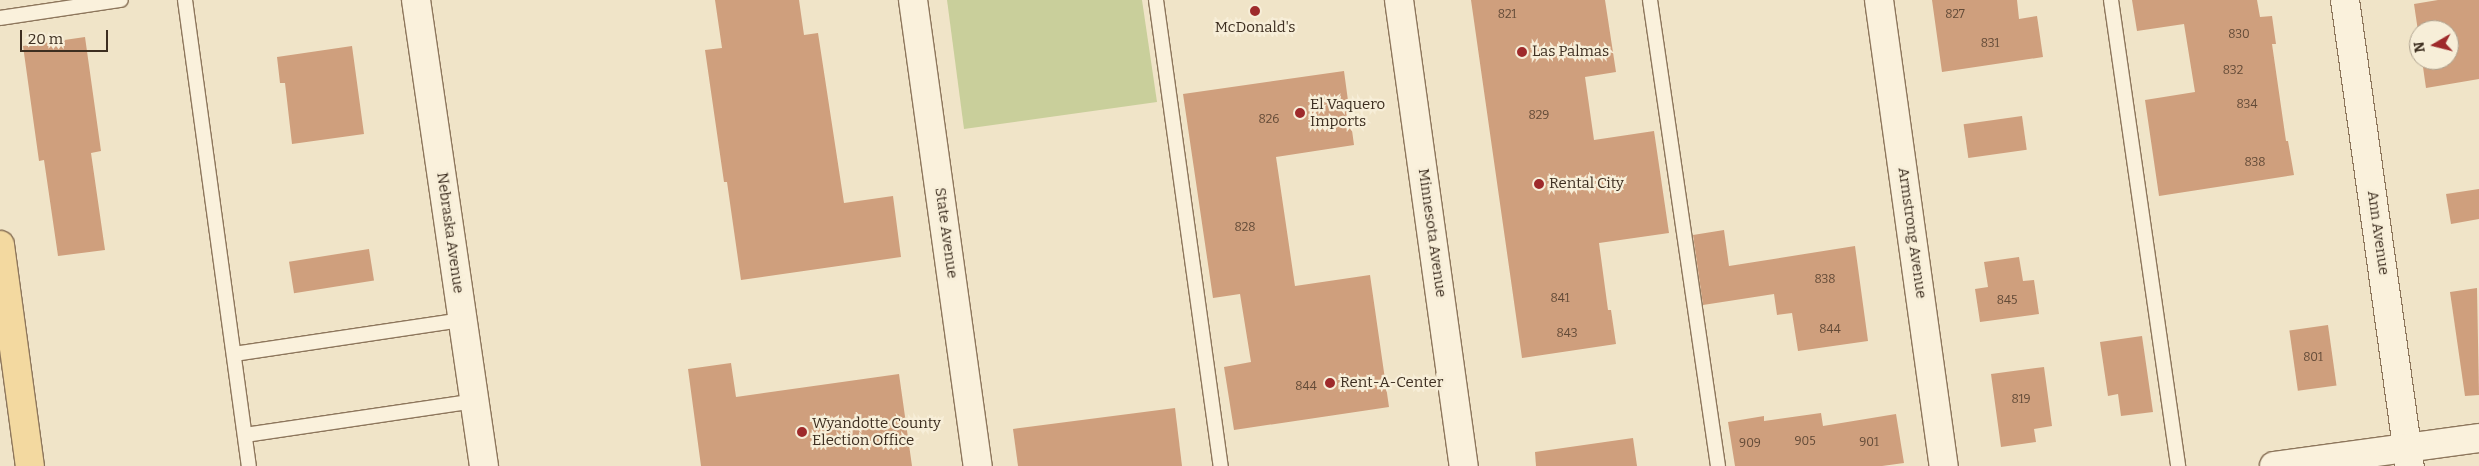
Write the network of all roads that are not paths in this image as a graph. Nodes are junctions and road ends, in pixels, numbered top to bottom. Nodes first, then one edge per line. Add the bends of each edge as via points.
1 (121, 0) edge
2 (185, 0) edge
3 (416, 0) edge
4 (913, 0) edge
5 (1156, 0) edge
6 (1399, 0) edge
7 (1650, 0) edge
8 (1879, 0) edge
9 (2111, 0) edge
10 (2344, 0) edge
11 (0, 18) edge
12 (0, 245) edge
13 (462, 320) junction
14 (234, 354) junction
15 (474, 401) junction
16 (245, 435) junction
17 (2479, 438) edge
18 (2409, 457) edge
19 (30, 466) edge
20 (249, 466) edge
21 (484, 466) edge
22 (978, 466) edge
23 (1221, 466) edge
24 (1464, 466) edge
25 (1718, 466) edge
26 (1944, 466) edge
27 (2178, 466) edge
28 (2274, 466) edge

1 - 11 lane
2 - 14 lane
3 - 13 street, Nebraska Avenue
4 - 22 street, State Avenue
5 - 23 lane
6 - 24 street, Minnesota Avenue
7 - 25 lane
8 - 26 street, Armstrong Avenue
9 - 27 lane
10 - 18 street, Ann Avenue
12 - 19 main road
13 - 14 lane
13 - 15 street, Nebraska Avenue
14 - 16 lane
15 - 16 lane
15 - 21 street, Nebraska Avenue
16 - 20 lane
17 - 18 street
18 - 28 street

